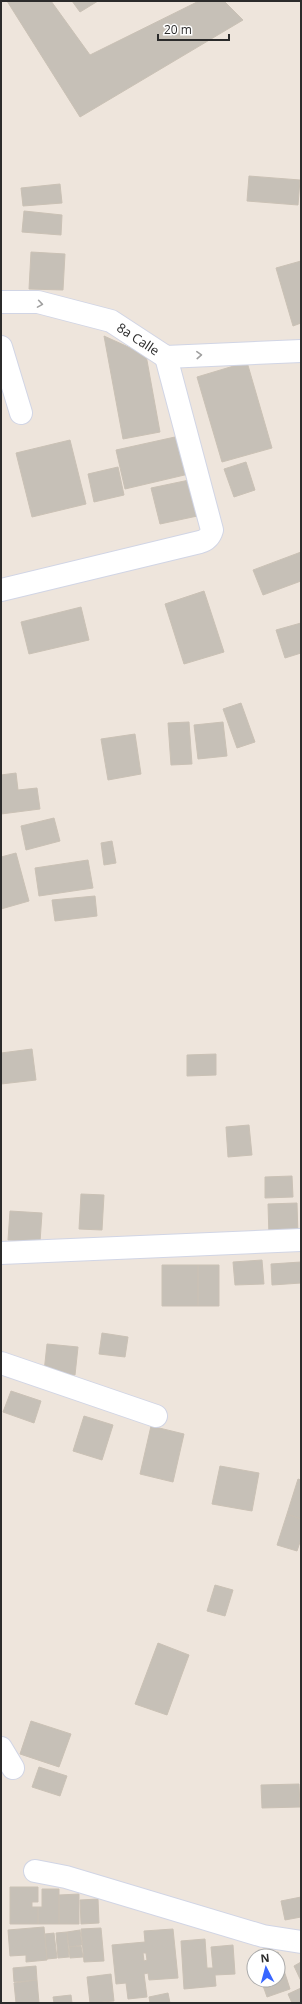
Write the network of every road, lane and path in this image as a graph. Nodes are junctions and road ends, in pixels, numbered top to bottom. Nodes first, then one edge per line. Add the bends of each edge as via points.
1 (1, 302) edge
2 (1, 347) edge
3 (301, 351) edge
4 (166, 357) junction
5 (22, 413) dead end
6 (1, 590) edge
7 (301, 1240) edge
8 (1, 1253) edge
9 (1, 1363) edge
10 (156, 1416) dead end
11 (1, 1748) edge
12 (13, 1768) dead end
13 (35, 1871) dead end
14 (301, 1942) edge

1 -> 4 street, 8a Calle via 38,302 111,321
2 - 5 street
4 -> 3 street, 8a Calle
4 - 6 street via 212,530 211,535 207,540 200,542
7 - 8 street
9 - 10 street
11 - 12 street
13 - 14 street via 66,1877 263,1936

